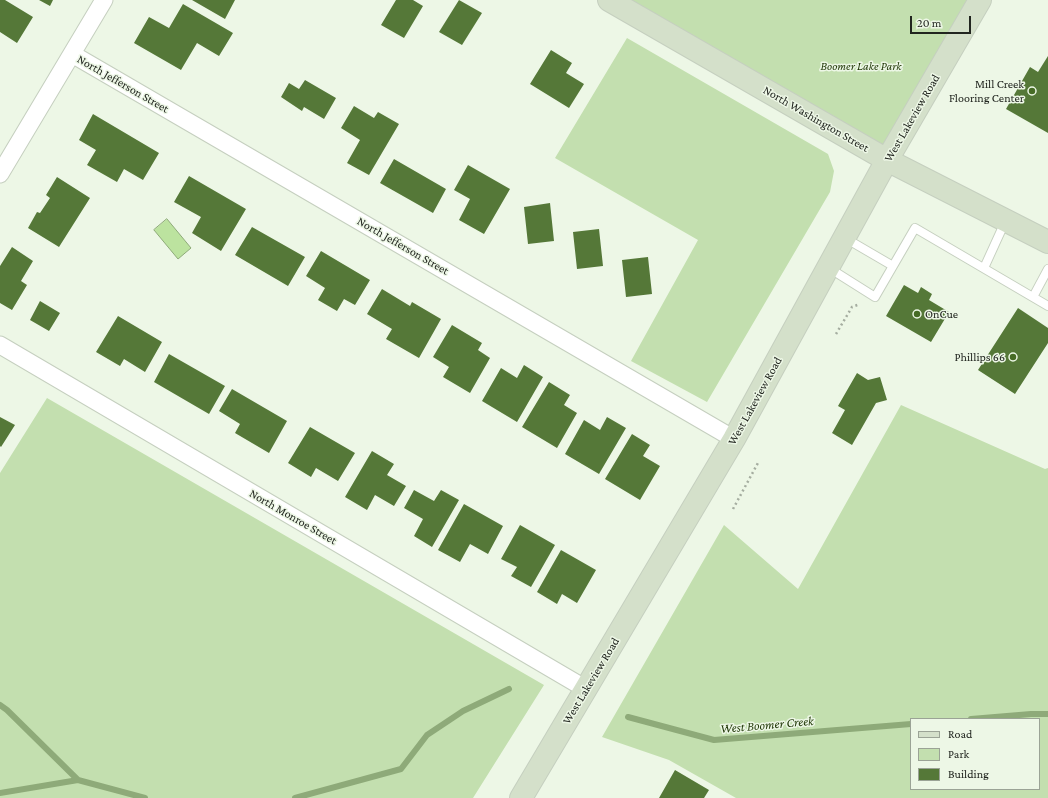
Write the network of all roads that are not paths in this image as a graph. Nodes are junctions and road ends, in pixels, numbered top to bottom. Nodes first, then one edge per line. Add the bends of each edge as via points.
1 (104, 0) edge
2 (609, 0) edge
3 (980, 0) edge
4 (72, 54) junction
5 (887, 160) junction
6 (0, 174) edge
7 (1006, 220) junction
8 (844, 238) junction
9 (1048, 242) edge
10 (892, 266) junction
11 (828, 268) junction
12 (984, 268) junction
13 (1048, 270) edge
14 (1032, 297) junction
15 (1048, 306) edge
16 (0, 346) edge
17 (734, 439) junction
18 (586, 689) junction
19 (521, 798) edge

1 - 4 street
2 - 5 main road, North Washington Street
3 - 5 main road, West Lakeview Road
4 - 6 street
4 - 17 street, North Jefferson Street
5 - 7 main road, North Washington Street
5 - 8 main road, West Lakeview Road
7 - 9 main road, North Washington Street
7 - 12 lane
8 - 10 lane
8 - 11 main road, West Lakeview Road
10 - 11 lane via 875,297
10 - 12 lane via 915,228
11 - 17 main road, West Lakeview Road
12 - 14 lane
13 - 14 lane
14 - 15 lane
16 - 18 street, North Monroe Street
17 - 18 main road, West Lakeview Road
18 - 19 main road, West Lakeview Road

